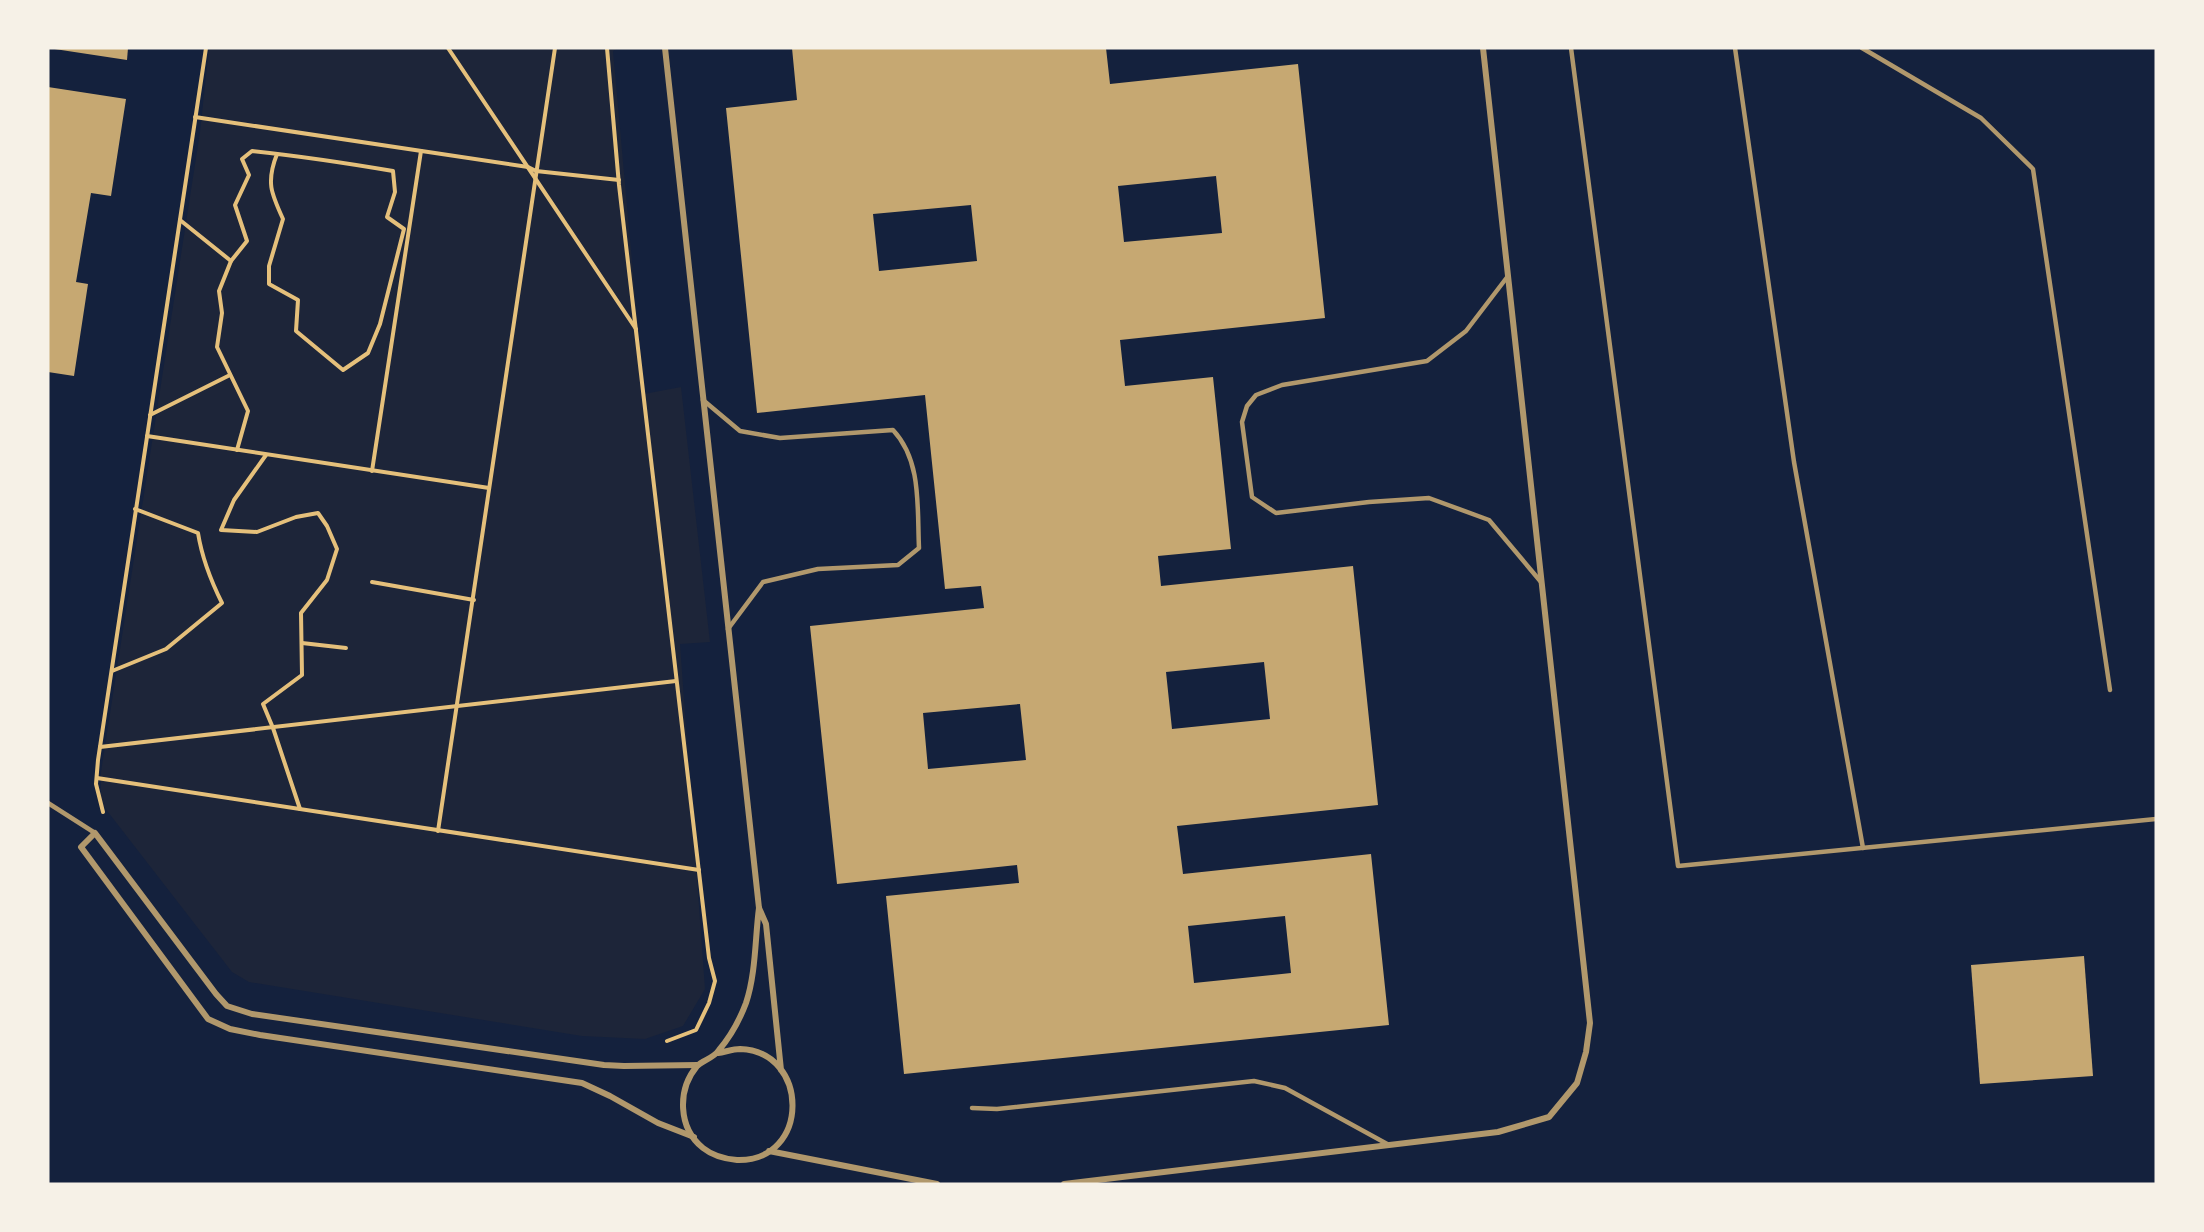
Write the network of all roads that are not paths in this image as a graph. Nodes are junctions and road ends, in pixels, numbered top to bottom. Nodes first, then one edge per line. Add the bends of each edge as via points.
1 (665, 48) edge
2 (1484, 48) edge
3 (1571, 48) edge
4 (1736, 48) edge
5 (1862, 48) edge
6 (1508, 275) junction
7 (703, 400) junction
8 (1542, 584) junction
9 (728, 629) junction
10 (2110, 690) dead end
11 (48, 803) edge
12 (2156, 819) edge
13 (95, 833) junction
14 (1863, 848) junction
15 (759, 908) junction
16 (718, 1053) junction
17 (698, 1065) junction
18 (781, 1070) junction
19 (972, 1108) dead end
20 (694, 1137) junction
21 (1389, 1145) junction
22 (769, 1151) junction
23 (937, 1184) edge
24 (1064, 1184) edge

1 - 7 street
2 - 6 street
3 - 14 lane via 1678,866
4 - 14 lane via 1794,462
5 - 10 lane via 1981,118 2034,169
6 - 8 street
6 - 8 lane via 1466,332 1427,360 1282,384 1256,395 1242,422 1252,497 1276,513 1429,498 1489,520
7 - 9 street
7 - 9 lane via 740,431 780,438 892,430 904,442 916,475 919,548 898,565 818,569 763,582
8 - 21 street via 1590,1023 1583,1062 1577,1083 1549,1117 1498,1131
9 - 15 street
11 - 13 lane
12 - 14 lane
13 - 17 street via 227,1006 252,1014 604,1065
13 - 20 street via 81,847 208,1019 230,1029 260,1035 582,1083 658,1123
15 - 16 street via 746,1002
15 - 18 street via 766,924
16 - 17 street
16 - 18 street via 741,1049 763,1055
17 - 20 street via 686,1085 682,1108 688,1131
18 - 22 street via 792,1090 794,1113 785,1135
19 - 21 lane via 997,1109 1254,1081 1285,1089
20 - 22 street via 703,1148 724,1159 747,1160
21 - 24 street
22 - 23 street

